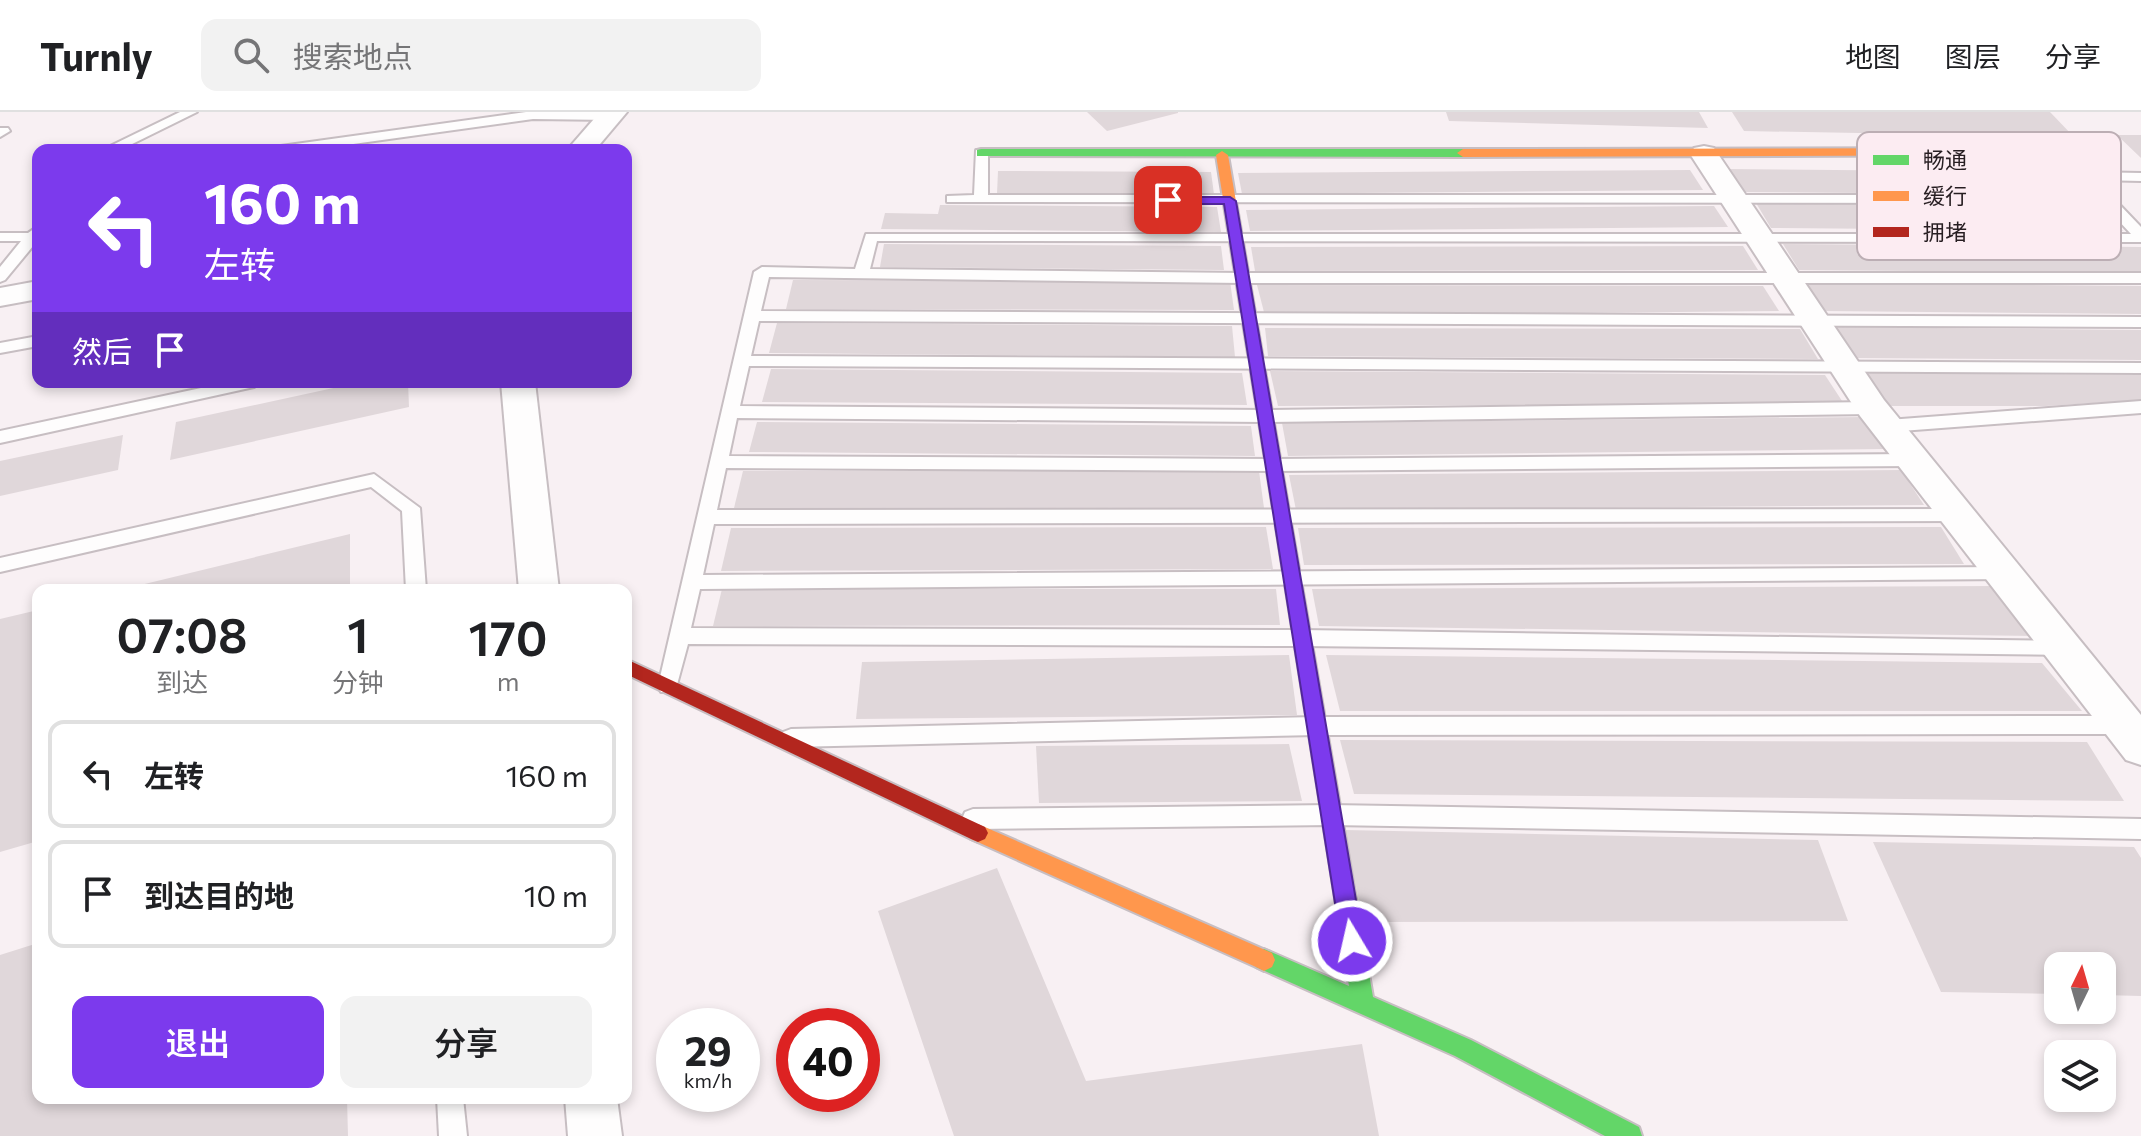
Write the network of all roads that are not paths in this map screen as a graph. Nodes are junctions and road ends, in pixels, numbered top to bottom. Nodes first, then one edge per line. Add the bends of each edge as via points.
1 (191, 112) edge
2 (533, 114) edge
3 (612, 114) edge
4 (122, 144) edge
5 (323, 144) edge
6 (586, 144) edge
7 (981, 153) joint
8 (1857, 153) edge
9 (1704, 154) junction
10 (1222, 155) junction
11 (2121, 177) edge
12 (2141, 177) edge
13 (1732, 196) junction
14 (1857, 197) edge
15 (952, 199) dead end
16 (981, 199) junction
17 (1230, 201) junction
18 (2121, 216) edge
19 (32, 234) edge
20 (0, 237) edge
21 (2121, 237) edge
22 (2141, 237) edge
23 (32, 238) edge
24 (1760, 238) junction
25 (1857, 238) edge
26 (1236, 239) junction
27 (861, 273) junction
28 (0, 277) edge
29 (1785, 277) junction
30 (1242, 278) junction
31 (2141, 278) edge
32 (32, 291) edge
33 (0, 297) edge
34 (750, 316) junction
35 (1250, 319) junction
36 (1813, 320) junction
37 (2141, 322) edge
38 (32, 342) edge
39 (0, 348) edge
40 (741, 361) junction
41 (1256, 362) junction
42 (1844, 366) junction
43 (2141, 368) edge
44 (226, 388) edge
45 (519, 388) edge
46 (2141, 407) edge
47 (729, 412) junction
48 (1265, 416) junction
49 (1880, 417) junction
50 (0, 437) edge
51 (1913, 460) junction
52 (718, 462) junction
53 (1274, 465) junction
54 (1957, 516) junction
55 (706, 517) junction
56 (1282, 517) junction
57 (0, 565) edge
58 (2004, 574) junction
59 (1292, 579) junction
60 (691, 582) junction
61 (416, 584) edge
62 (538, 584) edge
63 (680, 636) junction
64 (1302, 638) junction
65 (2066, 649) junction
66 (632, 669) edge
67 (668, 686) junction
68 (1316, 726) junction
69 (2132, 736) edge
70 (775, 738) junction
71 (1331, 815) junction
72 (948, 819) junction
73 (2141, 829) edge
74 (1363, 1004) junction
75 (450, 1104) edge
76 (592, 1104) edge
77 (453, 1136) edge
78 (595, 1136) edge
79 (1630, 1136) edge

1 - 4 lane
2 - 3 lane
2 - 5 lane
3 - 6 street
7 - 10 street
7 - 16 lane
8 - 9 street
9 - 10 street
9 - 13 street
10 - 17 street
11 - 12 lane
13 - 14 lane
13 - 17 lane
13 - 24 street
15 - 16 lane
16 - 17 lane
17 - 26 street
18 - 22 lane
19 - 20 lane
21 - 22 lane
23 - 28 lane
24 - 25 lane
24 - 26 lane
24 - 29 street
26 - 27 lane via 871,237
26 - 30 street
27 - 30 lane
27 - 34 lane via 762,272
29 - 30 lane
29 - 31 lane
29 - 36 street
30 - 35 street
32 - 33 street
34 - 35 lane
34 - 40 lane
35 - 36 lane
35 - 41 street
36 - 37 lane
36 - 42 street
38 - 39 lane
40 - 41 lane
40 - 47 lane
41 - 42 lane
41 - 48 street
42 - 43 lane
42 - 49 street
44 - 50 lane
45 - 62 street
46 - 49 lane
47 - 48 lane
47 - 52 lane
48 - 49 lane
48 - 53 street
49 - 51 street
51 - 53 lane
51 - 54 street
52 - 53 lane
52 - 55 lane
53 - 56 street
54 - 56 lane
54 - 58 street
55 - 56 lane
55 - 60 lane
56 - 59 street
57 - 61 lane via 374,480 411,508
58 - 59 lane
58 - 65 street
59 - 60 lane
59 - 64 street
60 - 63 lane
63 - 64 lane
63 - 67 lane
64 - 65 lane
64 - 68 street
65 - 69 street
66 - 67 street
67 - 70 street
68 - 69 lane
68 - 70 lane
68 - 71 street
70 - 72 street
71 - 72 lane
71 - 73 lane
71 - 74 street
72 - 74 street
74 - 79 street via 1463,1048
75 - 77 lane
76 - 78 street

